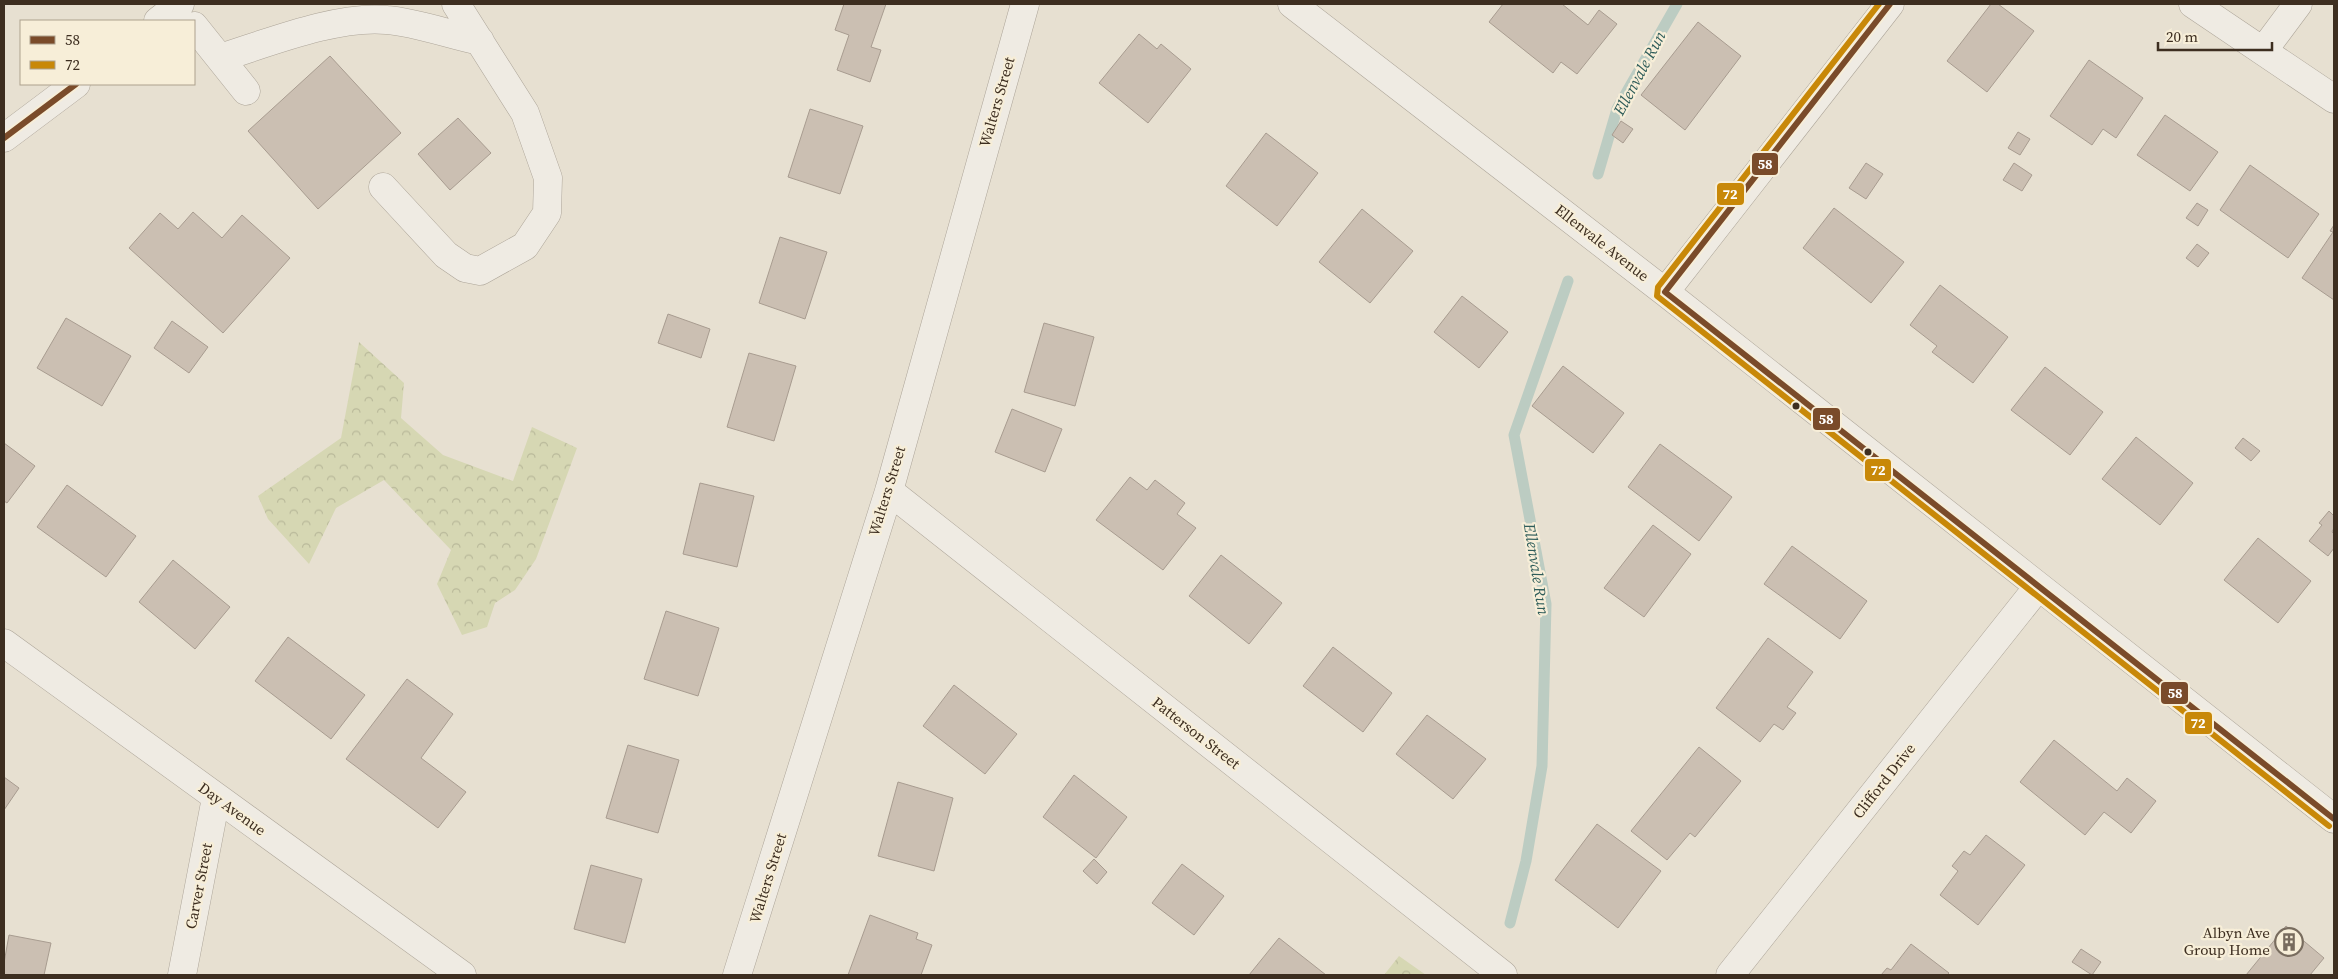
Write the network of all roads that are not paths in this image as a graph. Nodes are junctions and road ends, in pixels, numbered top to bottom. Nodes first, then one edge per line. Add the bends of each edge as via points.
1 (456, 4) edge
2 (1025, 4) edge
3 (1292, 4) edge
4 (1890, 4) edge
5 (2192, 4) edge
6 (2298, 4) edge
7 (195, 32) edge
8 (480, 41) junction
9 (2263, 51) junction
10 (220, 58) junction
11 (75, 85) edge
12 (246, 91) dead end
13 (2334, 99) edge
14 (4, 138) edge
15 (383, 187) dead end
16 (1665, 292) junction
17 (888, 490) junction
18 (2038, 587) junction
19 (4, 642) edge
20 (216, 798) junction
21 (2334, 820) edge
22 (182, 975) edge
23 (462, 975) edge
24 (737, 975) edge
25 (1503, 975) edge
26 (1730, 975) edge

1 - 8 street
2 - 17 street, Walters Street
3 - 16 street, Ellenvale Avenue
4 - 16 street
5 - 9 street
6 - 9 street
7 - 10 street
8 - 10 street via 387,20 352,22 299,33
8 - 15 street via 525,113 548,178 547,213 525,246 480,271 465,268 446,255
9 - 13 street
10 - 12 street
11 - 14 street
16 - 18 street, Ellenvale Avenue
17 - 24 street, Walters Street
17 - 25 street, Patterson Street
18 - 21 street, Ellenvale Avenue
18 - 26 street, Clifford Drive
19 - 20 street, Day Avenue
20 - 22 street, Carver Street
20 - 23 street, Day Avenue

